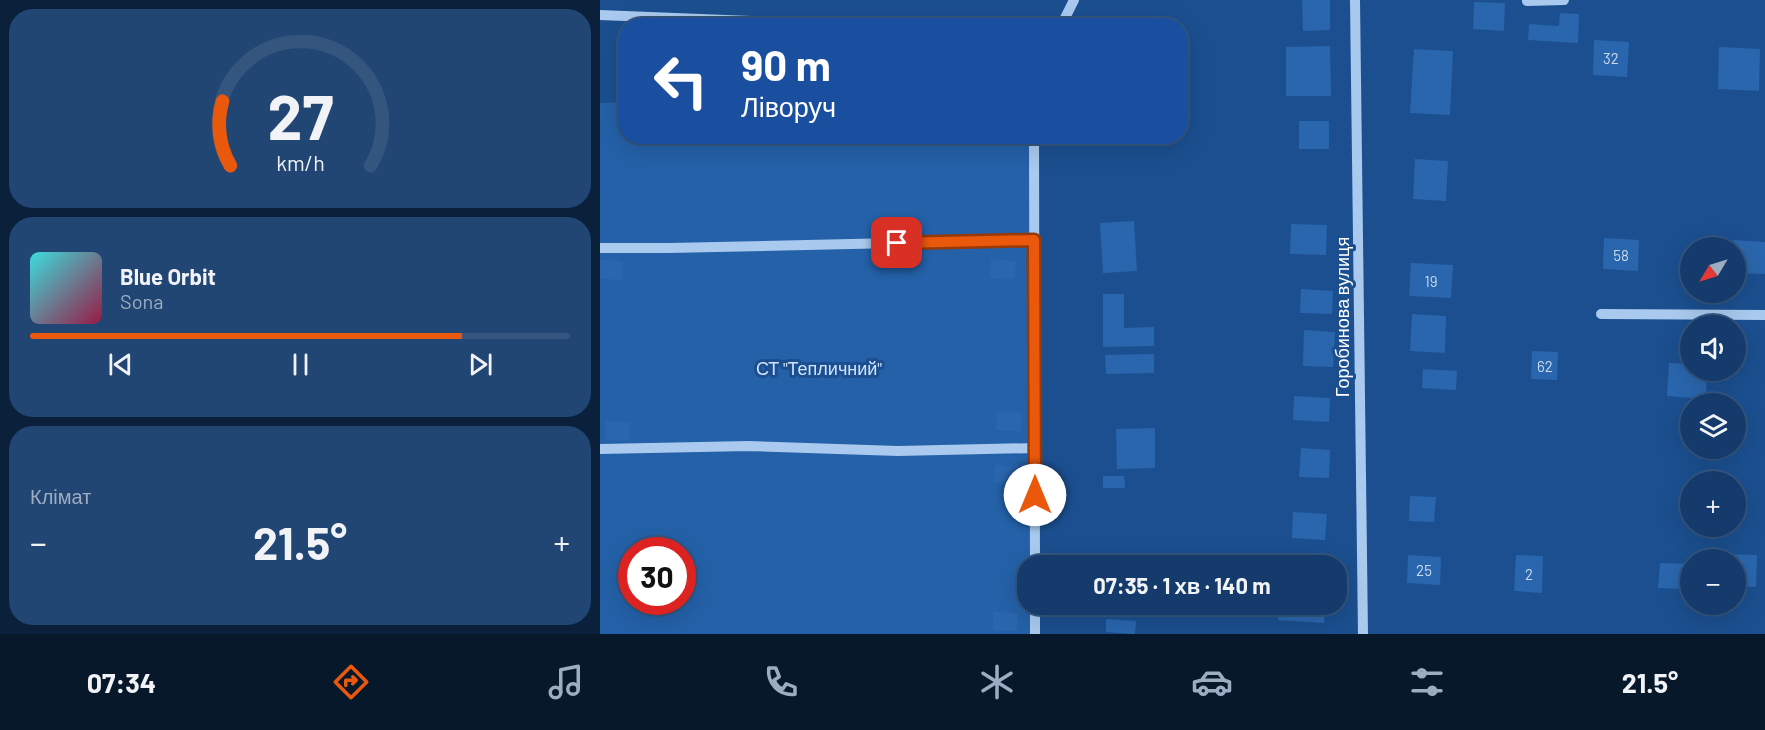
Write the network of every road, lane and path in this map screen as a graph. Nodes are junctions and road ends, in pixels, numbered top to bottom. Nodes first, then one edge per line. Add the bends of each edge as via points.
1 (1074, 0) edge
2 (1355, 0) edge
3 (1564, 0) edge
4 (1527, 1) edge
5 (600, 15) edge
6 (675, 18) edge
7 (1065, 18) edge
8 (1034, 144) edge
9 (1034, 240) junction
10 (600, 248) edge
11 (1601, 314) dead end
12 (1765, 315) edge
13 (600, 448) edge
14 (1035, 448) junction
15 (1035, 555) edge
16 (1035, 615) edge
17 (1035, 634) edge
18 (1363, 634) edge

1 - 7 street
2 - 18 street, Горобинова вулиця
3 - 4 street
5 - 6 street
8 - 9 street
9 - 10 street
9 - 14 street
11 - 12 street
13 - 14 street
14 - 15 street
16 - 17 street

